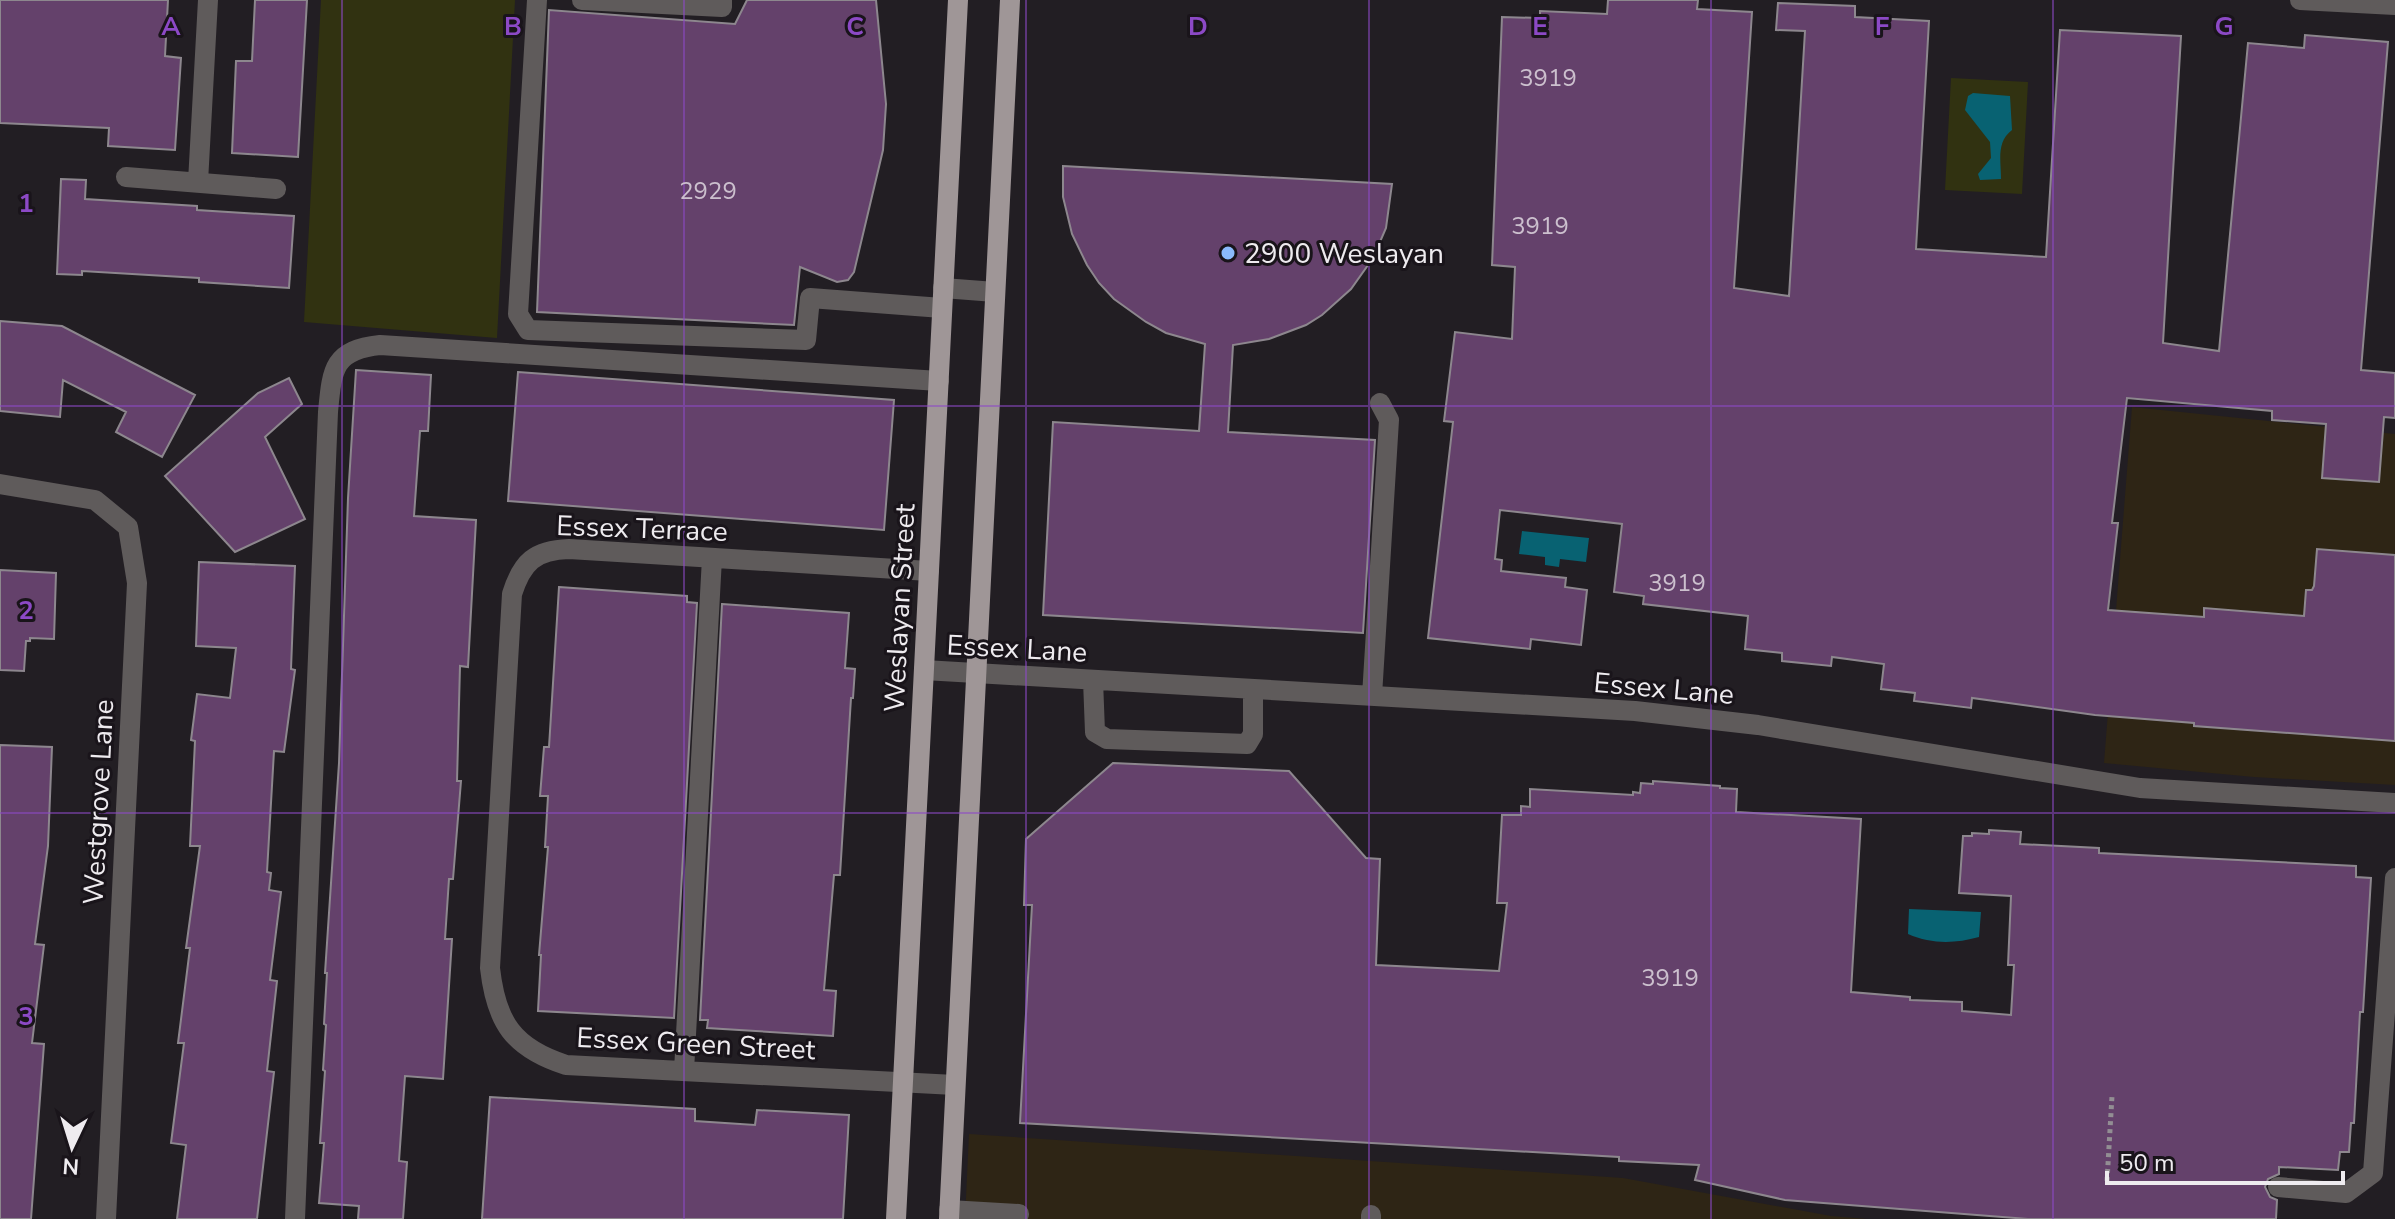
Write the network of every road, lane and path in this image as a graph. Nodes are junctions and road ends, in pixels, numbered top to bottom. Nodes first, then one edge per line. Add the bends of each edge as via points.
1 (208, 0) edge
2 (537, 0) edge
3 (582, 0) edge
4 (958, 0) edge
5 (1010, 0) edge
6 (2300, 0) edge
7 (722, 4) edge
8 (2395, 5) edge
9 (126, 177) dead end
10 (198, 182) junction
11 (276, 189) dead end
12 (995, 292) junction
13 (943, 298) junction
14 (939, 381) junction
15 (1380, 403) dead end
16 (0, 484) edge
17 (712, 558) junction
18 (929, 571) junction
19 (924, 670) junction
20 (976, 674) junction
21 (1093, 680) junction
22 (1253, 689) junction
23 (1372, 696) junction
24 (503, 731) joint
25 (2395, 803) edge
26 (2395, 878) edge
27 (684, 1071) junction
28 (903, 1083) junction
29 (955, 1085) junction
30 (2112, 1096) dead end
31 (2107, 1181) dead end
32 (2278, 1187) dead end
33 (949, 1214) edge
34 (1019, 1214) dead end
35 (106, 1219) edge
36 (295, 1219) edge
37 (896, 1219) edge

1 - 10 street
2 - 13 street via 518,314 528,330 806,340 810,298
3 - 7 street
4 - 13 main road, Weslayan Street
5 - 12 main road
6 - 8 street
9 - 10 street
10 - 11 street
12 - 13 street
12 - 20 main road
13 - 14 main road, Weslayan Street
14 - 18 main road, Weslayan Street
14 - 36 street via 380,345 348,352 336,367 328,412
15 - 23 street via 1389,420
16 - 35 street, Westgrove Lane via 95,500 128,527 137,583
17 - 18 street, Essex Terrace
17 - 24 street, Essex Terrace via 553,549 529,561 512,594
17 - 27 street
18 - 19 main road, Weslayan Street
19 - 20 street, Essex Lane
19 - 28 main road, Weslayan Street
20 - 21 street, Essex Lane
20 - 29 main road
21 - 22 street, Essex Lane
21 - 22 street via 1095,732 1107,739 1247,744 1253,734
22 - 23 street, Essex Lane
23 - 25 street, Essex Lane via 1650,712 2140,788
24 - 27 street, Essex Green Street via 490,968 493,998 504,1021 529,1050 566,1065
26 - 32 street via 2373,1173 2346,1193
27 - 28 street, Essex Green Street
28 - 29 street, Essex Green Street
28 - 37 main road, Weslayan Street
29 - 33 main road
30 - 31 path
33 - 34 street

